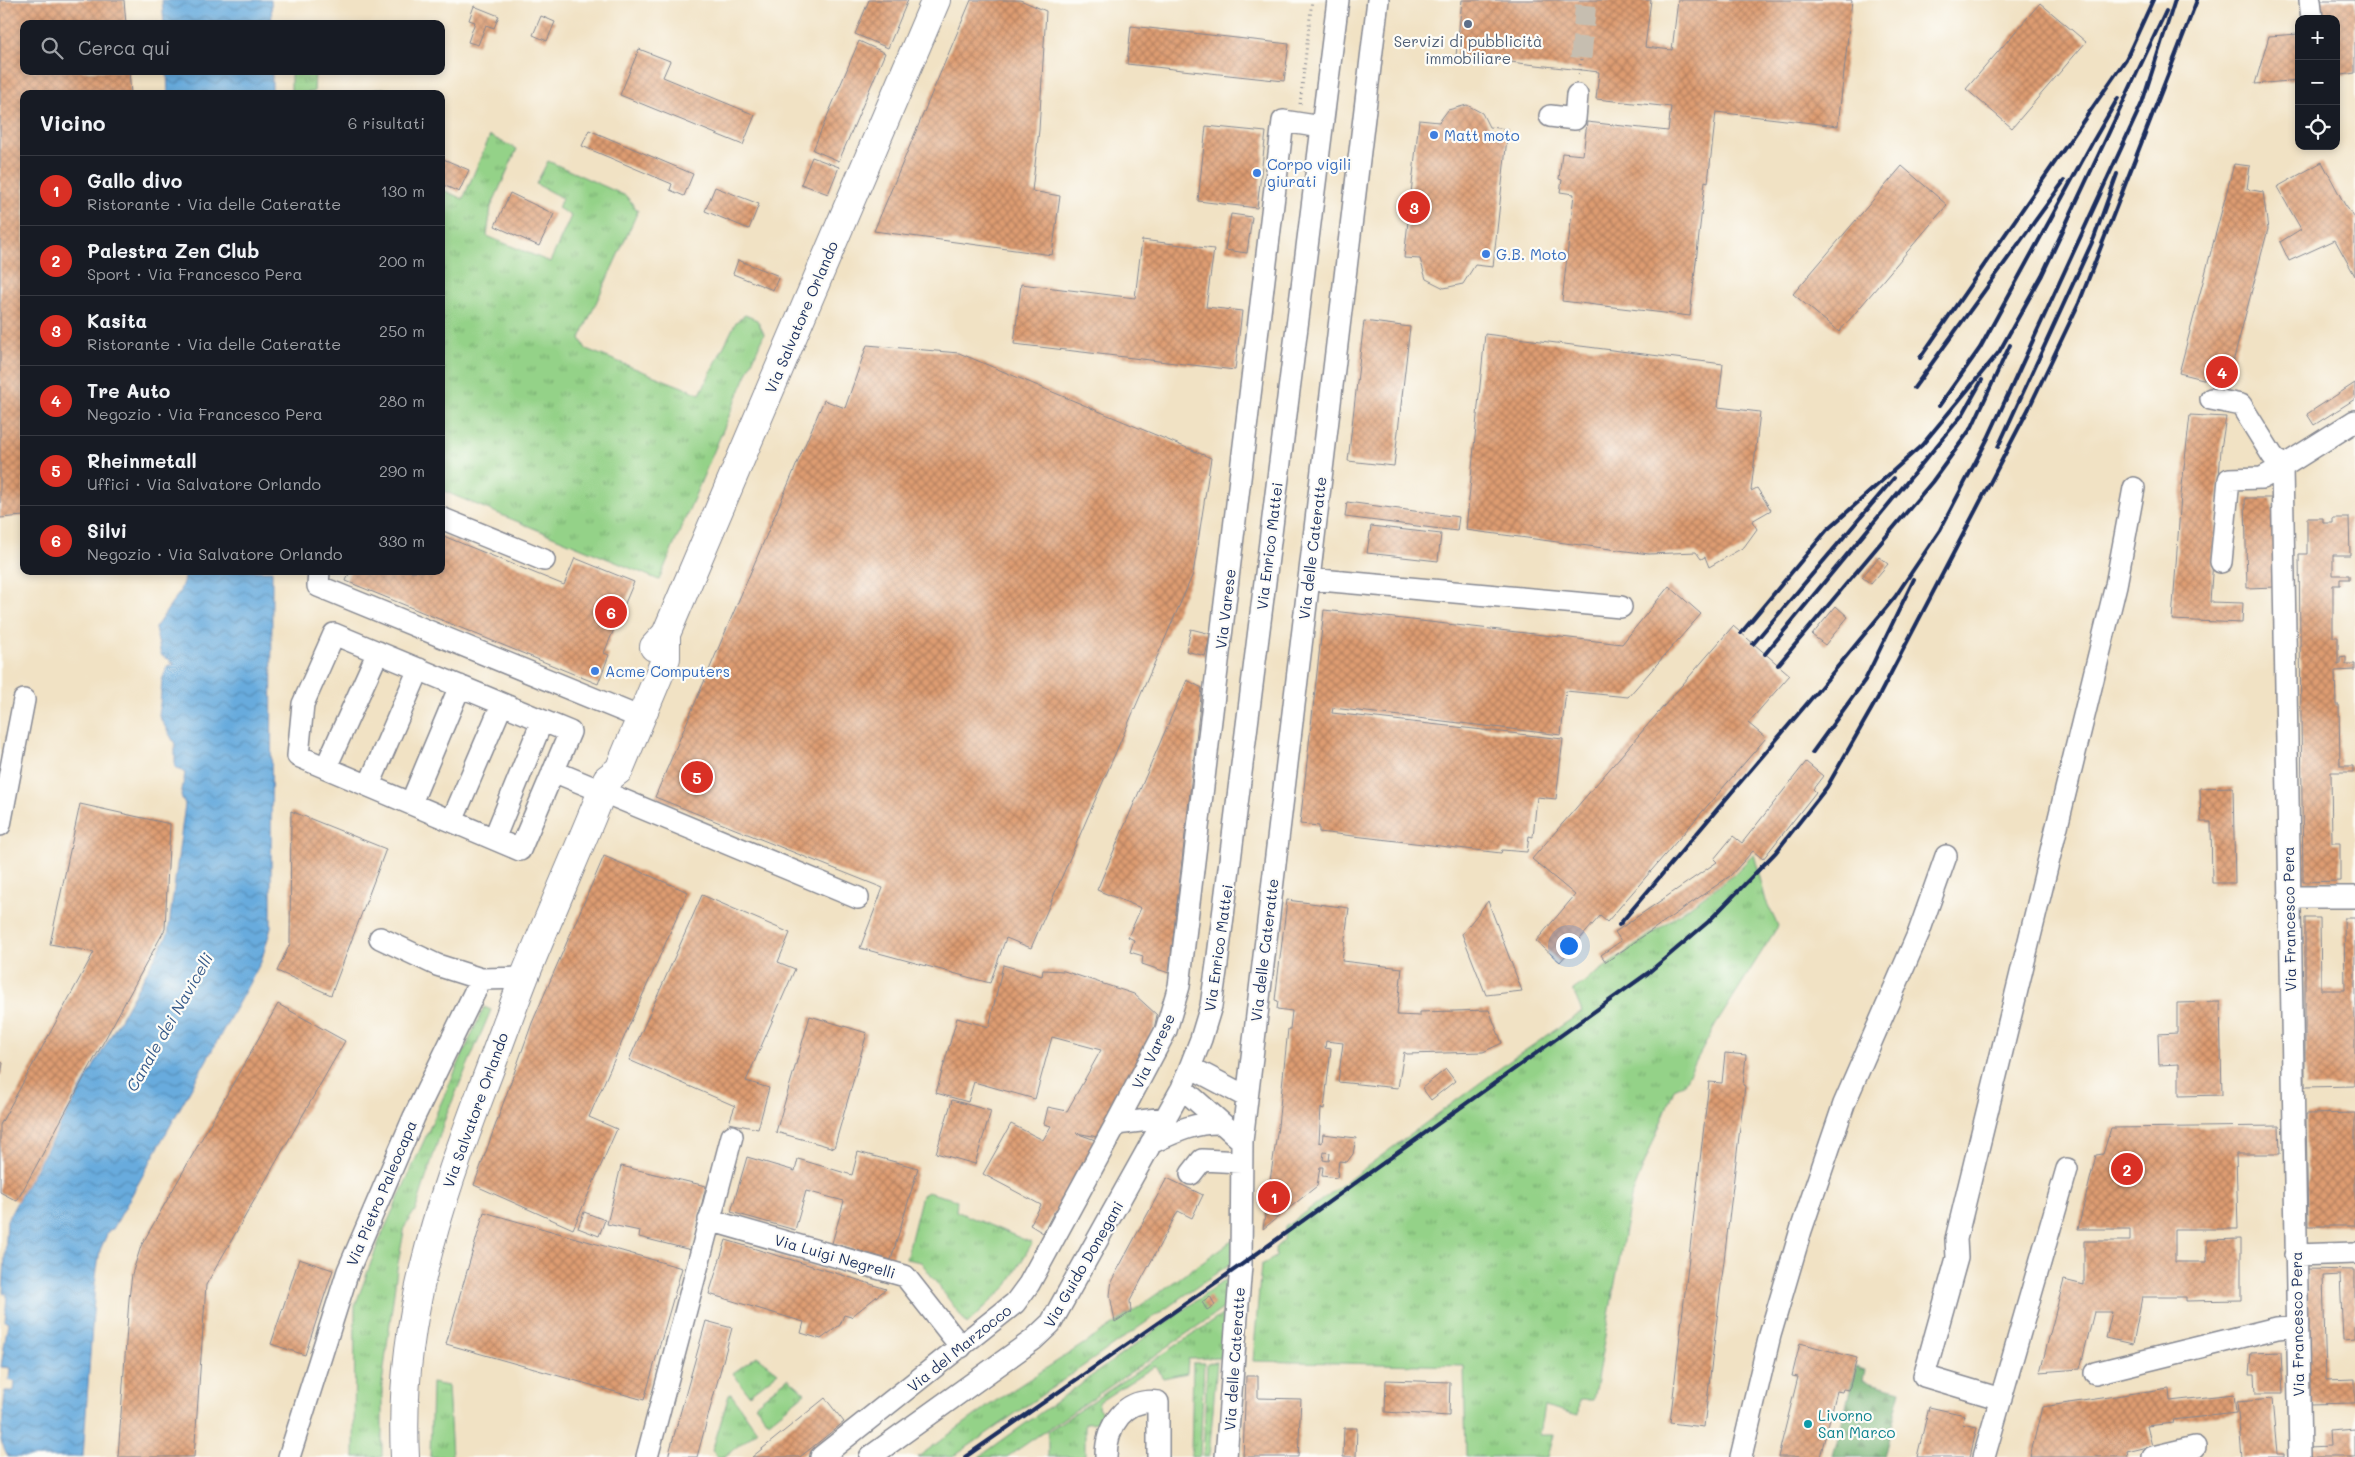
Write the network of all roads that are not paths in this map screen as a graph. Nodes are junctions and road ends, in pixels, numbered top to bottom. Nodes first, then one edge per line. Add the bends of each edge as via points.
1 (936, 0) edge
2 (1338, 0) edge
3 (1378, 0) edge
4 (2310, 0) edge
5 (2312, 15) edge
6 (1577, 95) dead end
7 (1550, 116) dead end
8 (1322, 127) junction
9 (2211, 399) dead end
10 (2355, 421) edge
11 (2282, 467) junction
12 (2134, 488) dead end
13 (445, 520) edge
14 (544, 560) dead end
15 (2221, 562) dead end
16 (319, 575) edge
17 (1309, 579) junction
18 (1621, 607) dead end
19 (378, 652) junction
20 (419, 669) junction
21 (460, 686) junction
22 (24, 700) dead end
23 (502, 704) junction
24 (633, 714) junction
25 (542, 721) junction
26 (326, 767) junction
27 (553, 771) junction
28 (369, 785) junction
29 (604, 785) junction
30 (411, 803) junction
31 (452, 821) junction
32 (0, 825) edge
33 (494, 838) junction
34 (1946, 856) dead end
35 (2289, 897) junction
36 (2355, 897) edge
37 (858, 898) dead end
38 (380, 938) dead end
39 (524, 978) junction
40 (481, 979) junction
41 (1190, 1067) junction
42 (1182, 1088) junction
43 (1247, 1096) junction
44 (1165, 1118) junction
45 (1221, 1123) junction
46 (1116, 1124) junction
47 (732, 1136) dead end
48 (1242, 1141) junction
49 (1151, 1143) junction
50 (1242, 1162) junction
51 (2067, 1169) dead end
52 (1191, 1174) dead end
53 (708, 1220) junction
54 (2355, 1253) edge
55 (2295, 1255) junction
56 (2296, 1326) junction
57 (961, 1347) junction
58 (2095, 1373) dead end
59 (2001, 1399) junction
60 (2195, 1447) dead end
61 (289, 1457) edge
62 (405, 1457) edge
63 (647, 1457) edge
64 (821, 1457) edge
65 (870, 1457) edge
66 (1106, 1457) edge
67 (1158, 1457) edge
68 (1226, 1457) edge
69 (1741, 1457) edge
70 (1984, 1457) edge
71 (2153, 1457) edge
72 (2300, 1457) edge

1 - 24 main road, Via Salvatore Orlando via 666,634 650,651
2 - 8 street, Via Enrico Mattei
3 - 17 street, Via delle Cateratte
4 - 5 street
6 - 7 street via 1575,118
8 - 41 street, Via Enrico Mattei via 1218,964 1211,1006
8 - 46 street, Via Varese via 1283,121 1179,986 1166,1030
9 - 11 street via 2241,406
10 - 11 street
11 - 15 street via 2262,478 2228,479
11 - 35 street, Via Francesco Pera
12 - 59 street via 2116,585 1956,1239 1957,1258 1924,1376
13 - 14 street
16 - 24 street via 318,586
17 - 18 street
17 - 43 street, Via delle Cateratte
19 - 20 street
19 - 26 street
19 - 26 street via 334,634 303,704 298,756
20 - 21 street
20 - 28 street
21 - 23 street
21 - 30 street
22 - 32 street
23 - 25 street
23 - 31 street
24 - 29 main road, Via Salvatore Orlando via 602,763
25 - 27 street via 570,732
25 - 33 street
26 - 28 street
27 - 29 street
27 - 33 street via 520,850
28 - 30 street
29 - 37 street
29 - 39 main road, Via Salvatore Orlando
30 - 31 street
31 - 33 street
34 - 69 street via 1918,932 1844,1104 1801,1230 1770,1335
35 - 36 street
35 - 55 street, Via Francesco Pera
38 - 40 street via 437,965
39 - 40 street
39 - 62 main road, Via Salvatore Orlando via 446,1186 428,1246 408,1359
40 - 61 street, Via Pietro Paleocapa via 414,1117 348,1271
41 - 42 street, Via Enrico Mattei
41 - 43 street
42 - 44 street, Via Guido Donegani
42 - 45 street
43 - 48 street, Via delle Cateratte
44 - 46 street
44 - 49 street, Via Guido Donegani
45 - 48 street
45 - 49 street via 1192,1125
46 - 57 street, Via del Marzocco via 1029,1284 1015,1302
47 - 53 street
48 - 50 street, Via delle Cateratte
49 - 65 street, Via Guido Donegani via 1051,1323 1033,1340
50 - 52 street via 1202,1160
50 - 68 street, Via delle Cateratte via 1241,1265
51 - 59 street
53 - 57 street, Via Luigi Negrelli via 904,1276
53 - 63 street
54 - 55 street
55 - 56 street, Via Francesco Pera
56 - 58 street
56 - 72 street, Via Francesco Pera
57 - 64 street, Via del Marzocco
59 - 70 street
60 - 71 street
66 - 67 street via 1106,1442 1120,1413 1145,1400 1158,1402

